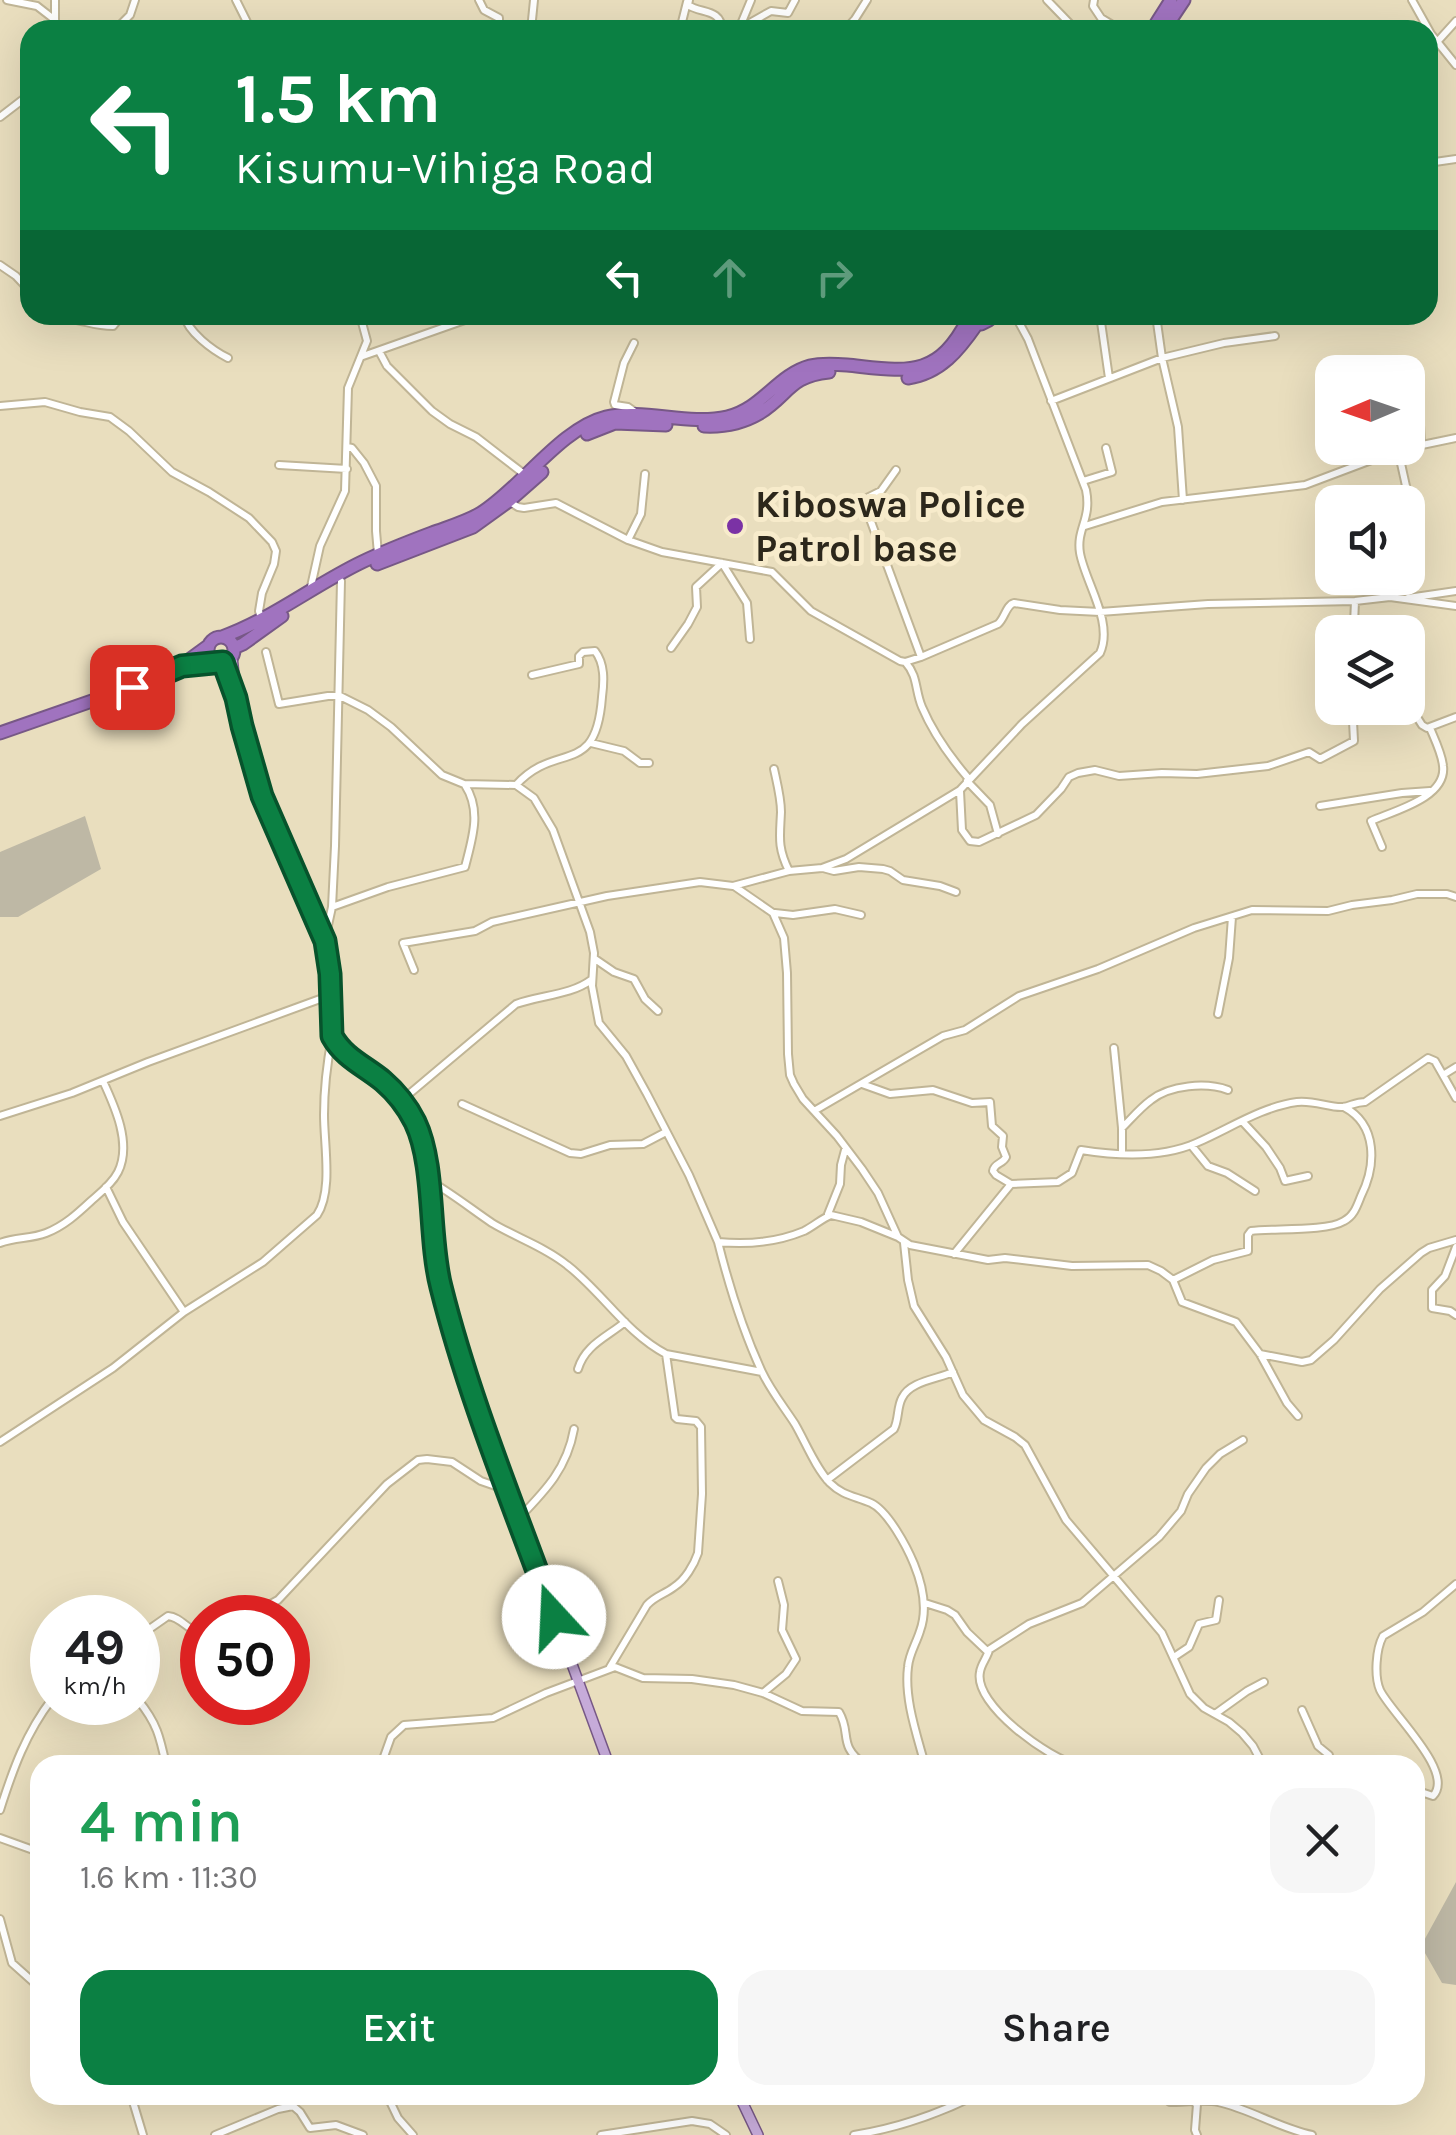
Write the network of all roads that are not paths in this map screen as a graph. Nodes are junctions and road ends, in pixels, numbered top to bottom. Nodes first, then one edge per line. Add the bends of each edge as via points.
1 (8, 0) edge
2 (55, 0) edge
3 (479, 0) edge
4 (796, 0) edge
5 (1046, 0) edge
6 (688, 1) edge
7 (55, 20) joint
8 (499, 20) edge
9 (720, 20) edge
10 (756, 20) edge
11 (1066, 20) edge
12 (1456, 21) edge
13 (1438, 41) edge
14 (1438, 43) edge
15 (1456, 65) edge
16 (20, 102) edge
17 (0, 117) edge
18 (0, 265) edge
19 (20, 280) edge
20 (188, 325) edge
21 (363, 325) edge
22 (451, 325) edge
23 (966, 325) edge
24 (968, 325) edge
25 (1020, 325) edge
26 (1102, 325) edge
27 (1157, 325) edge
28 (1274, 336) dead end
29 (634, 343) dead end
30 (378, 351) junction
31 (362, 356) junction
32 (228, 358) dead end
33 (1162, 358) junction
34 (1110, 378) junction
35 (1051, 402) junction
36 (0, 406) edge
37 (638, 415) junction
38 (1456, 438) edge
39 (1425, 444) edge
40 (347, 447) junction
41 (1106, 448) dead end
42 (279, 465) dead end
43 (1358, 465) edge
44 (347, 469) junction
45 (896, 470) dead end
46 (645, 474) dead end
47 (526, 476) junction
48 (1083, 481) junction
49 (863, 500) junction
50 (1183, 500) junction
51 (509, 501) junction
52 (804, 507) dead end
53 (1084, 526) junction
54 (628, 540) junction
55 (378, 554) junction
56 (722, 564) junction
57 (341, 581) junction
58 (310, 590) junction
59 (1456, 591) edge
60 (1402, 599) junction
61 (1355, 601) junction
62 (1456, 606) edge
63 (1100, 612) junction
64 (1354, 615) edge
65 (261, 620) junction
66 (222, 637) junction
67 (750, 639) dead end
68 (208, 646) junction
69 (671, 648) dead end
70 (266, 652) dead end
71 (226, 657) junction
72 (921, 657) junction
73 (906, 662) junction
74 (182, 666) junction
75 (532, 674) dead end
76 (340, 696) junction
77 (1456, 718) edge
78 (1353, 725) edge
79 (1423, 725) edge
80 (1430, 728) junction
81 (0, 732) edge
82 (592, 742) junction
83 (649, 763) dead end
84 (774, 769) dead end
85 (968, 780) junction
86 (464, 784) junction
87 (516, 785) junction
88 (960, 790) junction
89 (1432, 791) junction
90 (1320, 806) dead end
91 (998, 835) junction
92 (1382, 848) dead end
93 (822, 868) junction
94 (789, 870) junction
95 (733, 886) junction
96 (956, 892) dead end
97 (1456, 897) edge
98 (579, 902) junction
99 (332, 907) junction
100 (773, 913) junction
101 (861, 916) dead end
102 (1232, 918) junction
103 (325, 941) junction
104 (595, 960) junction
105 (414, 970) dead end
106 (592, 979) junction
107 (331, 995) junction
108 (658, 1011) dead end
109 (1218, 1014) dead end
110 (332, 1036) junction
111 (1114, 1048) dead end
112 (1456, 1066) edge
113 (1443, 1075) junction
114 (103, 1081) junction
115 (861, 1084) junction
116 (1228, 1090) dead end
117 (1456, 1098) edge
118 (402, 1100) junction
119 (462, 1104) dead end
120 (1342, 1107) junction
121 (814, 1111) junction
122 (0, 1116) edge
123 (1242, 1121) junction
124 (1122, 1128) junction
125 (666, 1132) junction
126 (1191, 1146) junction
127 (845, 1148) junction
128 (1122, 1154) junction
129 (1308, 1176) dead end
130 (428, 1179) junction
131 (1011, 1184) junction
132 (106, 1187) junction
133 (1255, 1191) dead end
134 (828, 1216) junction
135 (892, 1224) junction
136 (884, 1232) junction
137 (901, 1240) junction
138 (718, 1242) junction
139 (0, 1243) edge
140 (1456, 1244) edge
141 (954, 1254) junction
142 (1173, 1280) junction
143 (184, 1312) junction
144 (1456, 1314) edge
145 (625, 1322) junction
146 (666, 1354) junction
147 (1260, 1354) junction
148 (578, 1368) dead end
149 (762, 1372) junction
150 (952, 1372) junction
151 (1298, 1416) dead end
152 (574, 1429) dead end
153 (1243, 1440) dead end
154 (0, 1442) edge
155 (827, 1480) junction
156 (508, 1490) junction
157 (518, 1519) junction
158 (1114, 1576) junction
159 (778, 1581) dead end
160 (1456, 1584) edge
161 (283, 1595) edge
162 (1219, 1600) dead end
163 (924, 1603) junction
164 (989, 1650) junction
165 (1174, 1657) junction
166 (609, 1668) junction
167 (578, 1682) junction
168 (1264, 1682) dead end
169 (763, 1692) junction
170 (1302, 1710) dead end
171 (1215, 1714) junction
172 (34, 1725) edge
173 (156, 1725) edge
174 (164, 1755) edge
175 (385, 1755) edge
176 (605, 1755) edge
177 (853, 1755) edge
178 (923, 1755) edge
179 (1053, 1755) edge
180 (1258, 1755) edge
181 (1329, 1755) edge
182 (1425, 1793) edge
183 (0, 1810) edge
184 (0, 1838) edge
185 (30, 1849) edge
186 (0, 1919) edge
187 (30, 1979) edge
188 (134, 2105) edge
189 (392, 2105) edge
190 (744, 2105) edge
191 (956, 2105) edge
192 (1197, 2105) edge
193 (1227, 2105) edge
194 (896, 2132) edge
195 (143, 2135) edge
196 (215, 2135) edge
197 (363, 2135) edge
198 (413, 2135) edge
199 (601, 2135) edge
200 (726, 2135) edge
201 (758, 2135) edge
202 (854, 2135) edge
203 (1197, 2135) edge
204 (1312, 2135) edge

1 - 7 street via 36,6
2 - 7 street
3 - 8 street
4 - 10 street via 788,12 772,10
5 - 11 street
6 - 9 street
12 - 13 street
14 - 15 street
16 - 17 street
18 - 19 street
20 - 32 street
21 - 31 street
22 - 30 street
23 - 37 highway via 939,358 915,369 820,364 727,417
24 - 51 highway via 962,346 920,376 819,373 800,378 760,413 728,425 626,422 600,428
25 - 35 street
26 - 34 street
27 - 33 street
28 - 33 street
29 - 37 street via 614,402
30 - 31 street
30 - 47 street via 432,411
31 - 40 street via 348,388
33 - 34 street
33 - 50 street via 1178,427
34 - 35 street
35 - 48 street
36 - 65 street via 45,402 110,417 172,472 249,518 276,551
37 - 47 highway via 583,427
38 - 39 street
40 - 44 street
40 - 55 street via 376,486
41 - 48 street via 1112,472
42 - 44 street
43 - 50 street via 1305,485
44 - 58 street
45 - 49 street via 881,491
46 - 54 street via 641,514
47 - 55 highway via 468,520
48 - 53 street via 1089,509
49 - 52 street via 826,514
49 - 72 street
50 - 53 street
51 - 54 street via 524,508 560,505
51 - 57 highway via 473,527
53 - 63 street via 1080,552
54 - 56 street
55 - 58 highway
56 - 67 street via 746,603
56 - 69 street via 696,587 697,606
56 - 73 street via 772,572 811,611
57 - 71 highway
57 - 76 street
58 - 65 highway
59 - 60 street
60 - 61 street
60 - 62 street
61 - 63 street
61 - 64 street
63 - 72 street via 1011,603 998,624
63 - 85 street via 1100,653
65 - 66 highway
66 - 68 highway
66 - 71 highway via 230,640
68 - 71 highway via 209,655
68 - 74 highway
70 - 76 street via 279,704
71 - 74 highway
71 - 103 main road via 262,796
72 - 73 street
73 - 85 street via 922,707
74 - 81 highway
75 - 82 street via 579,664 584,652 598,654 604,686
76 - 86 street via 391,727 442,775
76 - 99 street
77 - 80 street
78 - 91 street via 1354,742 1321,759 1310,752 1268,766 1197,774 1088,771 1069,777 1036,814
79 - 80 street
80 - 89 street via 1444,767
82 - 83 street
82 - 87 street via 573,756 538,766
84 - 94 street via 780,847
85 - 88 street
85 - 91 street via 990,805
86 - 87 street
86 - 99 street via 474,817 465,867
87 - 98 street via 534,798 553,830
88 - 91 street via 966,839
88 - 93 street
89 - 90 street
89 - 92 street via 1371,821
93 - 94 street
93 - 96 street via 883,869
94 - 95 street
95 - 98 street via 700,882
95 - 100 street
97 - 102 street via 1417,894 1328,911 1255,910
98 - 104 street
98 - 105 street via 475,931 404,942
99 - 103 street
100 - 101 street via 835,909
100 - 121 street via 785,943 790,1076
102 - 109 street
102 - 115 street via 1020,996
103 - 107 main road
104 - 106 street
104 - 108 street via 634,980
106 - 118 street via 578,989 516,1004
106 - 125 street via 598,1023 626,1056
107 - 110 main road
107 - 114 street
110 - 118 main road
110 - 143 street via 322,1208 263,1262
111 - 124 street
112 - 113 street
113 - 117 street
113 - 120 street via 1428,1058 1366,1102
114 - 122 street
114 - 132 street via 123,1143 118,1172
115 - 121 street
115 - 131 street via 890,1094 933,1090 990,1102 992,1128 1004,1136 1006,1157 994,1173
116 - 124 street via 1197,1086 1162,1093
118 - 130 main road via 422,1139
119 - 125 street via 570,1153 643,1144
120 - 123 street via 1296,1102
120 - 142 street via 1364,1126 1372,1148 1368,1182 1347,1220 1251,1231 1248,1250
121 - 127 street
123 - 126 street
123 - 129 street via 1284,1181
124 - 128 street
125 - 138 street
126 - 128 street
126 - 133 street via 1208,1166
127 - 134 street
127 - 135 street
128 - 131 street via 1082,1150 1072,1174 1058,1182
130 - 145 street via 569,1266
130 - 156 main road via 447,1312
131 - 141 street
132 - 139 street via 66,1224
132 - 143 street
134 - 136 street
134 - 138 street via 778,1240
135 - 136 street
135 - 137 street
136 - 137 street
137 - 141 street
137 - 150 street via 912,1298
138 - 149 street
140 - 144 street via 1430,1296 1432,1308
140 - 147 street via 1420,1253 1311,1360
141 - 142 street via 1072,1266 1148,1265
142 - 147 street via 1182,1302 1236,1322
143 - 154 street
145 - 146 street
145 - 148 street via 586,1350
146 - 149 street
146 - 166 street via 675,1416 702,1427 698,1553 678,1584 647,1605
147 - 151 street
149 - 155 street
150 - 155 street via 906,1392 894,1429
150 - 158 street via 977,1414 1025,1445 1056,1506
152 - 157 street via 559,1472
153 - 158 street via 1206,1468 1159,1537
155 - 163 street via 880,1510 914,1564
156 - 157 main road
156 - 161 street via 452,1462 418,1460
157 - 167 main road
158 - 164 street via 1082,1603 1029,1624
158 - 165 street
159 - 169 street via 782,1630 796,1659
160 - 182 street via 1379,1642 1381,1693 1438,1757 1444,1773 1441,1792
162 - 165 street via 1216,1620 1199,1624 1189,1647
163 - 164 street via 955,1615
163 - 178 street via 907,1679
164 - 179 street via 980,1681 996,1711
165 - 171 street via 1190,1694
166 - 167 street
166 - 169 street
167 - 175 street via 493,1718 404,1725
167 - 176 main road
168 - 171 street
169 - 177 street via 802,1710 839,1712
170 - 181 street
171 - 180 street
172 - 183 street
173 - 174 street
184 - 185 street
186 - 187 street via 12,1962
188 - 195 street
189 - 198 street
190 - 201 main road
191 - 194 street
192 - 203 street
193 - 204 street
194 - 202 street
196 - 197 street via 293,2106 310,2128 336,2124
199 - 200 street via 692,2121

